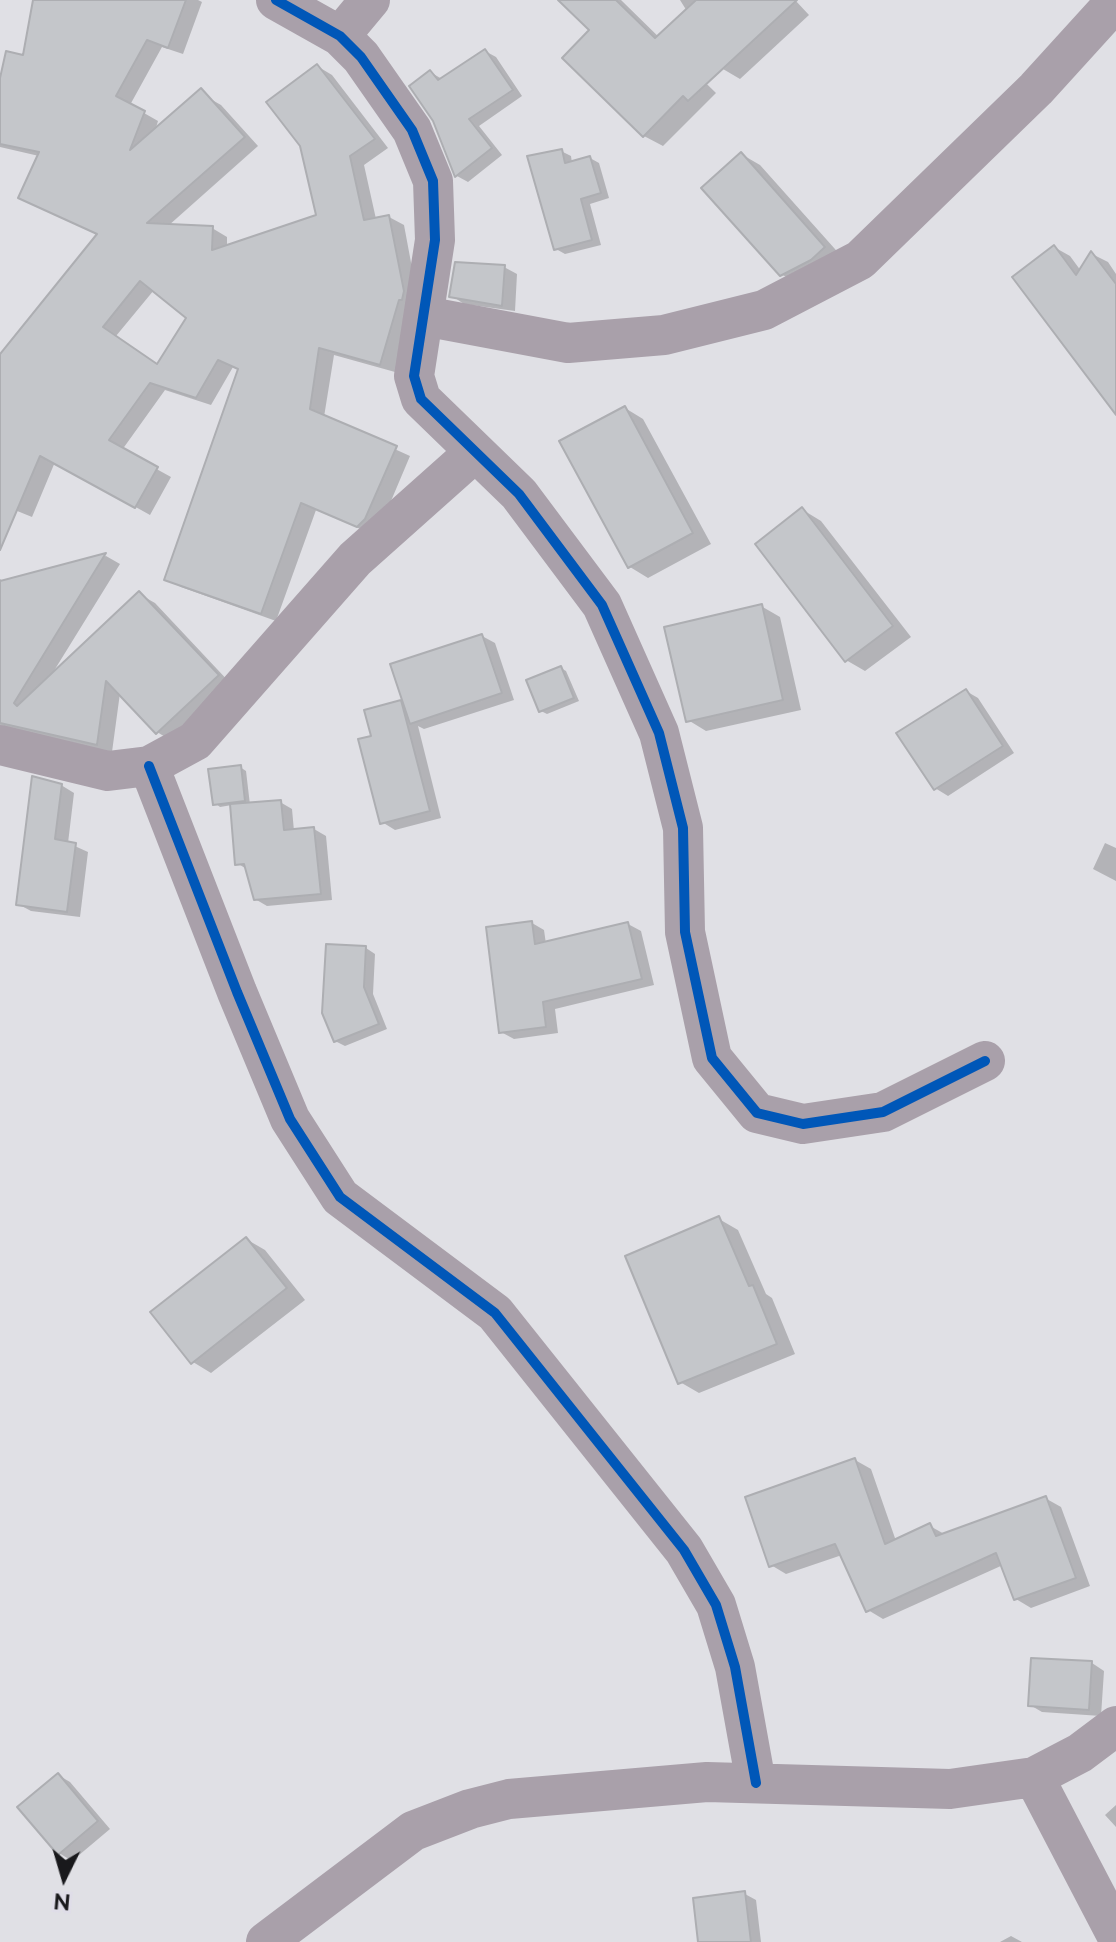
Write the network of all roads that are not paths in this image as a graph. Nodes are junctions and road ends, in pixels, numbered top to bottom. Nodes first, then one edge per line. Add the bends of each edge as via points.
1 (276, 0) edge
2 (370, 0) edge
3 (1116, 1) edge
4 (340, 36) junction
5 (424, 316) junction
6 (475, 452) junction
7 (0, 745) edge
8 (149, 766) junction
9 (985, 1061) dead end
10 (1116, 1726) edge
11 (1034, 1777) junction
12 (756, 1783) junction
13 (1116, 1934) edge
14 (266, 1942) edge

1 - 4 street
2 - 4 street
3 - 5 street via 1036,89 860,260 764,310 664,335 568,343
4 - 5 street via 412,130 433,181 435,240
5 - 6 street via 414,376 421,399
6 - 8 street via 355,559 195,741
6 - 9 street via 519,494 602,605 659,733 683,828 685,932 712,1058 757,1113 803,1124 883,1112
7 - 8 street via 108,771
8 - 12 street via 290,1119 340,1197 495,1313 684,1550 716,1605 735,1667
10 - 11 street
11 - 12 street via 950,1789
11 - 13 street
12 - 14 street via 524,1797 470,1809 413,1831

